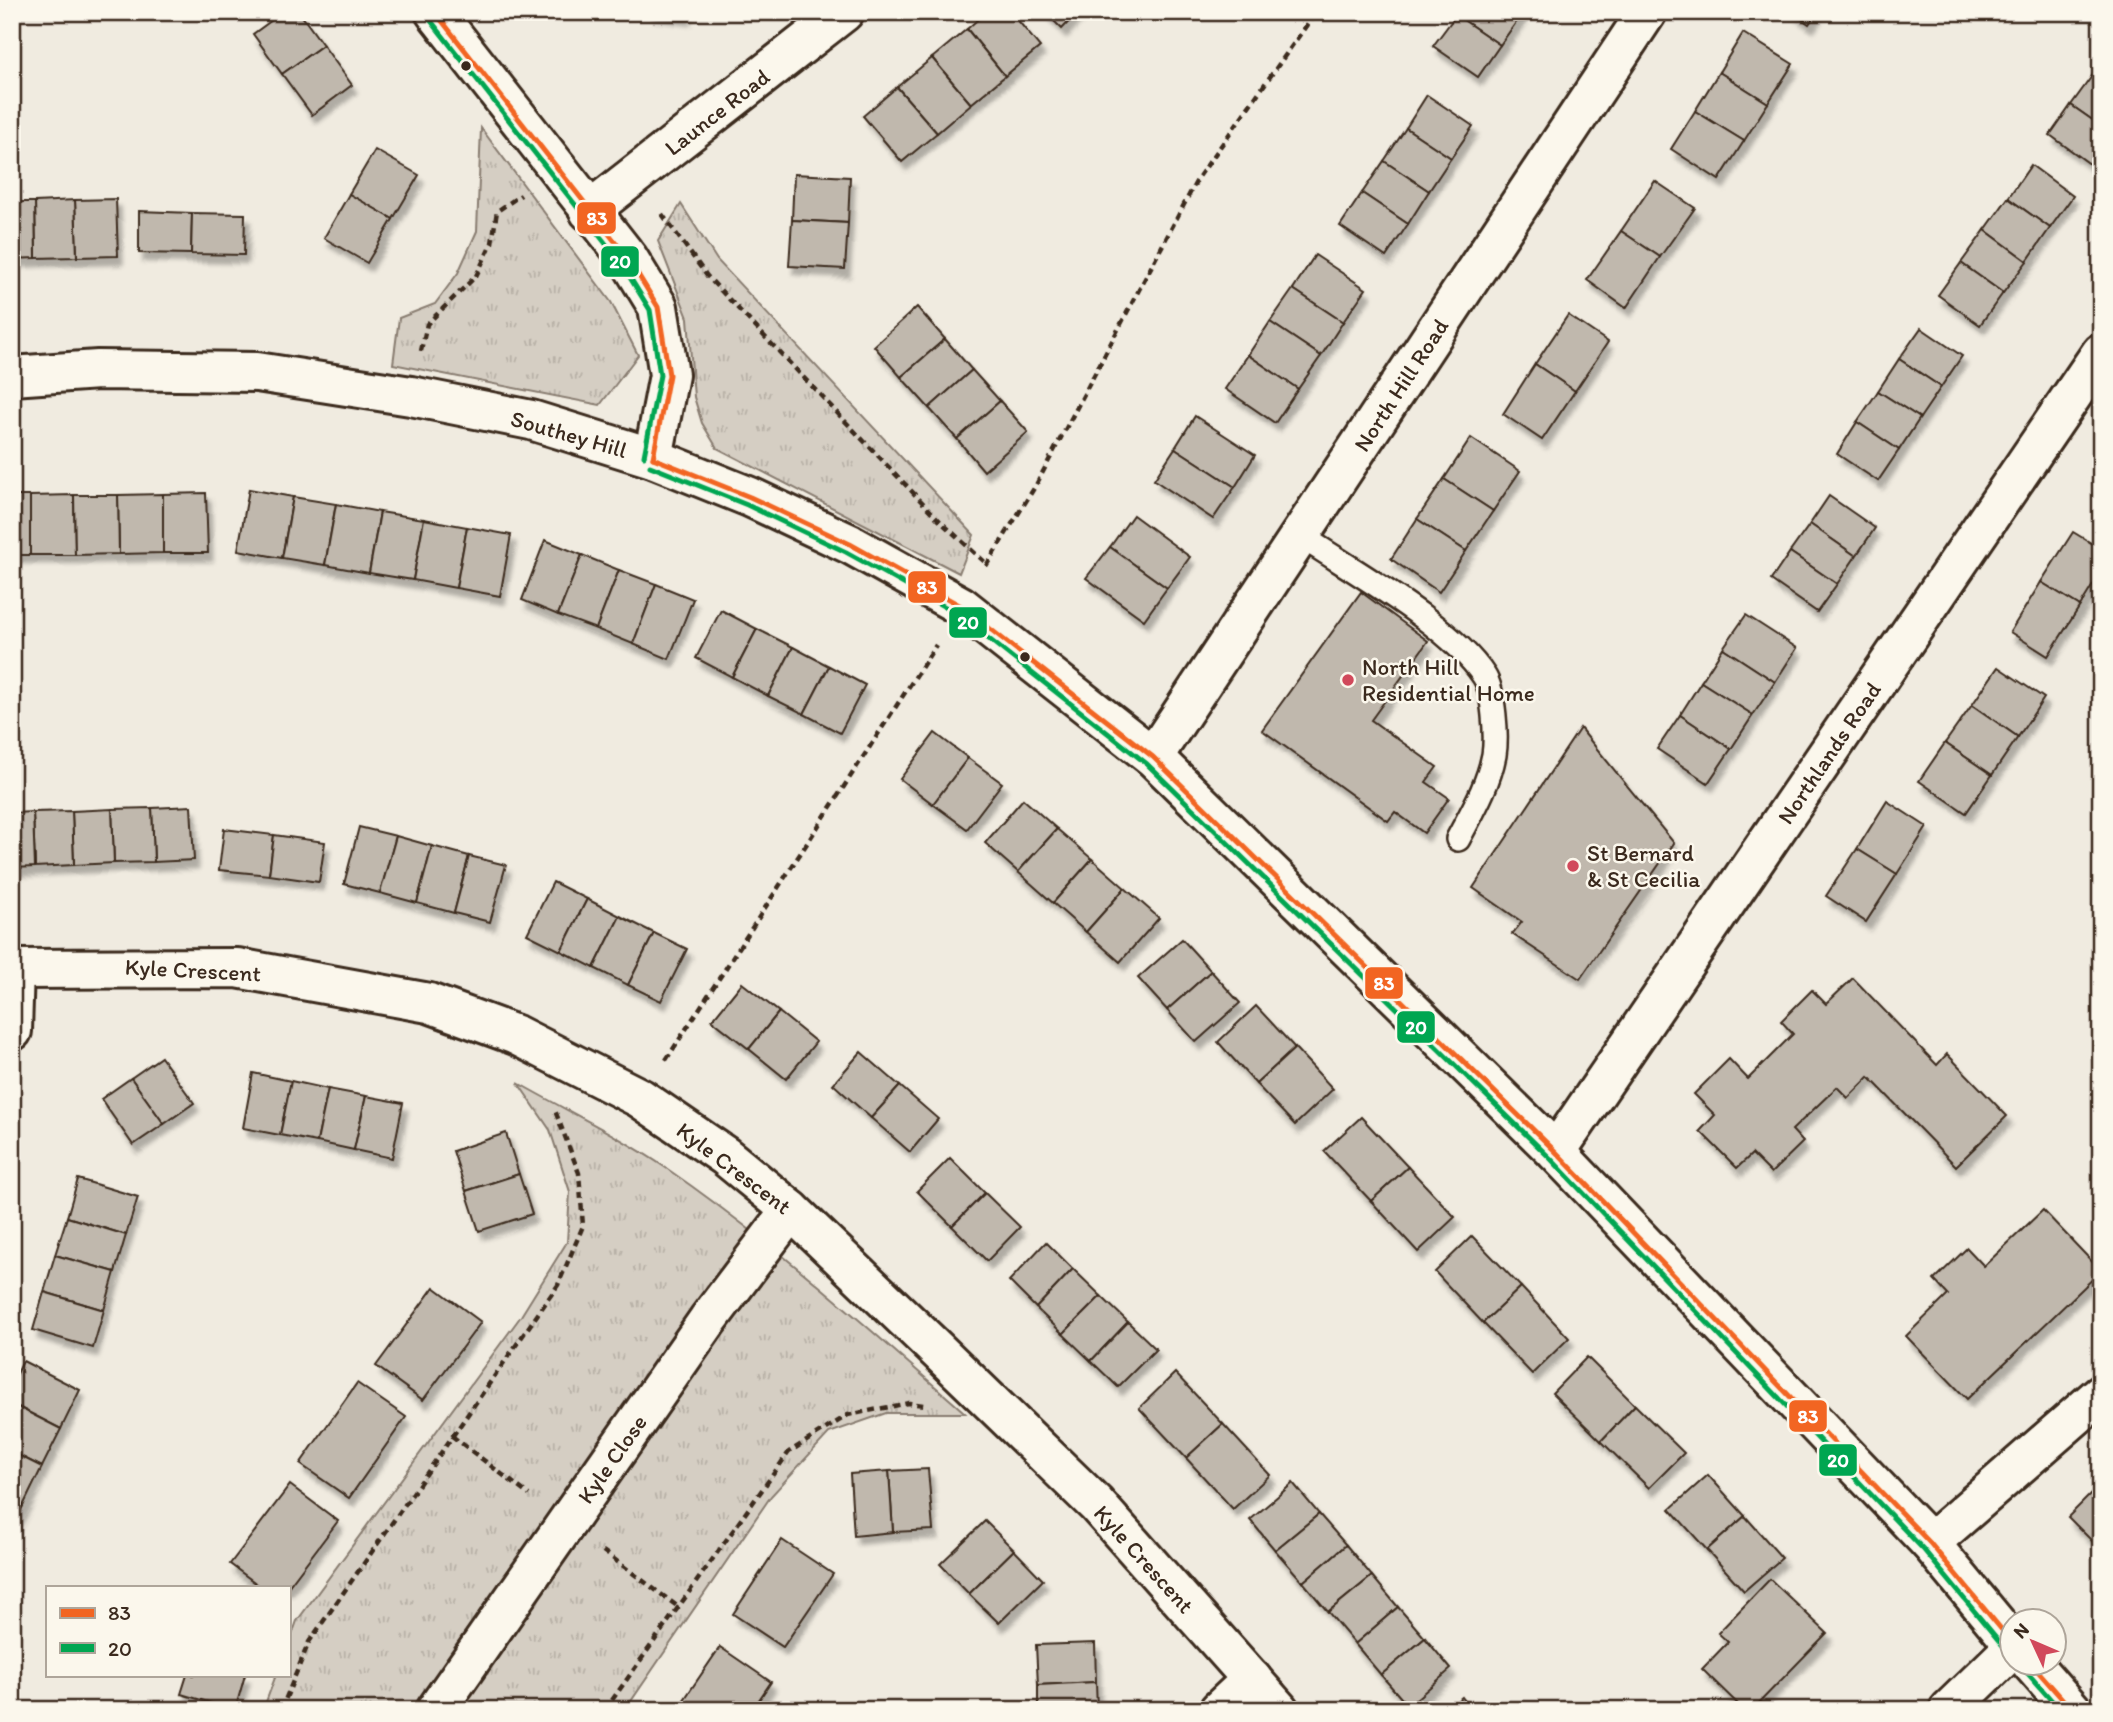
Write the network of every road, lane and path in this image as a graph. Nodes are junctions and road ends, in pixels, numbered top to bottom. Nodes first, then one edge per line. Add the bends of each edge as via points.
1 (435, 12) edge
2 (844, 12) edge
3 (1316, 12) edge
4 (1647, 12) edge
5 (557, 170) junction
6 (635, 176) junction
7 (589, 211) junction
8 (2101, 352) edge
9 (12, 376) edge
10 (411, 396) junction
11 (653, 458) junction
12 (1301, 536) junction
13 (987, 564) junction
14 (961, 606) junction
15 (1153, 757) junction
16 (1458, 839) dead end
17 (13, 969) edge
18 (12, 1031) edge
19 (516, 1035) junction
20 (640, 1098) junction
21 (1556, 1153) junction
22 (791, 1210) junction
23 (2101, 1394) edge
24 (1005, 1415) junction
25 (1930, 1543) junction
26 (1997, 1624) edge
27 (1997, 1664) edge
28 (2042, 1676) edge
29 (1252, 1679) junction
30 (281, 1710) edge
31 (436, 1710) edge
32 (605, 1710) edge
33 (1219, 1710) edge
34 (1279, 1710) edge
35 (1949, 1710) edge
36 (2072, 1710) edge

1 - 5 street
2 - 6 street, Launce Road
3 - 13 path via 1198,178 1036,485
4 - 12 street, North Hill Road
5 - 7 street
5 - 10 path via 497,211 492,243 476,276 426,324
6 - 7 street, Launce Road
6 - 13 path via 707,276 914,494
7 - 11 street via 628,258 658,307 669,375
8 - 21 street, Northlands Road
9 - 10 street, Southey Hill via 98,370 257,372
10 - 11 street, Southey Hill via 531,420
11 - 14 street, Southey Hill via 850,544
12 - 15 street, North Hill Road
12 - 16 lane via 1435,626 1486,678 1494,714 1494,754 1483,791
13 - 14 path
14 - 15 street, Southey Hill
14 - 20 path
15 - 21 street, Southey Hill
17 - 18 street
17 - 19 street, Kyle Crescent via 237,968 429,1003
19 - 20 street, Kyle Crescent
19 - 30 path via 560,1120 579,1173 583,1226 558,1285 309,1642
20 - 22 street, Kyle Crescent via 725,1156
21 - 25 street, Southey Hill
22 - 24 street, Kyle Crescent
22 - 31 street, Kyle Close via 708,1320
23 - 25 street
24 - 29 street, Kyle Crescent via 1096,1504
24 - 32 path via 909,1403 848,1415 789,1452
25 - 26 street, Southey Hill
27 - 35 street
28 - 36 street
29 - 33 street
29 - 34 street, Kyle Crescent

